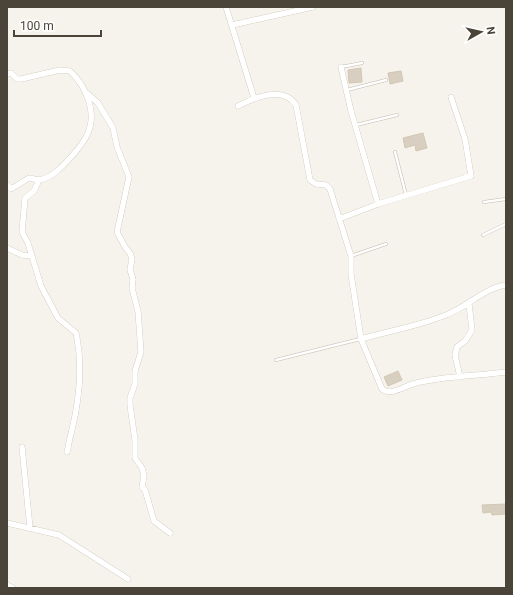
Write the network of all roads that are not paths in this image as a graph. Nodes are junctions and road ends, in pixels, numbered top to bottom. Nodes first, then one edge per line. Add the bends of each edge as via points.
1 (226, 7) edge
2 (313, 7) edge
3 (232, 25) junction
4 (362, 63) dead end
5 (341, 67) joint
6 (7, 74) edge
7 (386, 80) dead end
8 (346, 90) junction
9 (86, 93) junction
10 (451, 97) dead end
11 (254, 98) junction
12 (238, 106) dead end
13 (396, 115) dead end
14 (355, 125) junction
15 (395, 152) dead end
16 (39, 180) junction
17 (7, 185) edge
18 (406, 195) junction
19 (506, 199) edge
20 (484, 202) dead end
21 (378, 204) junction
22 (339, 219) junction
23 (506, 224) edge
24 (483, 235) dead end
25 (386, 244) dead end
26 (7, 248) edge
27 (31, 256) junction
28 (350, 256) junction
29 (506, 285) edge
30 (469, 304) junction
31 (360, 339) junction
32 (276, 360) dead end
33 (506, 372) edge
34 (460, 377) junction
35 (22, 447) dead end
36 (67, 452) dead end
37 (7, 523) edge
38 (30, 528) junction
39 (170, 533) dead end
40 (128, 579) dead end
41 (7, 586) edge
42 (13, 588) edge

1 - 3 street
2 - 3 street
3 - 11 street
4 - 5 lane
5 - 8 street
6 - 9 street via 11,73 17,79 21,79 65,69 74,74
7 - 8 lane
8 - 14 street
9 - 16 street via 91,118 88,134 64,166 45,179
9 - 39 street via 98,103 113,128 129,178 117,232 131,256 132,288 138,311 141,352 130,398 134,453 142,468 142,487 154,521
10 - 18 street via 465,139 471,176
11 - 12 street
11 - 22 street via 278,95 294,102 310,180 312,183 326,185 330,189
13 - 14 lane
14 - 21 street
15 - 18 lane
16 - 17 street via 29,178 11,189
16 - 27 street via 34,191 25,198 22,226
18 - 21 street
19 - 20 lane
21 - 22 street
22 - 28 street
23 - 24 lane
25 - 28 lane
26 - 27 street
27 - 36 street via 41,286 54,312 76,333 77,338 80,383
28 - 31 street
29 - 30 street via 492,289
30 - 31 street via 447,315
30 - 34 street via 472,330 465,341 457,347 455,355
31 - 32 lane
31 - 34 street via 385,391 393,391 415,383
33 - 34 street
35 - 38 street
37 - 38 street
38 - 40 street via 59,535
41 - 42 street

